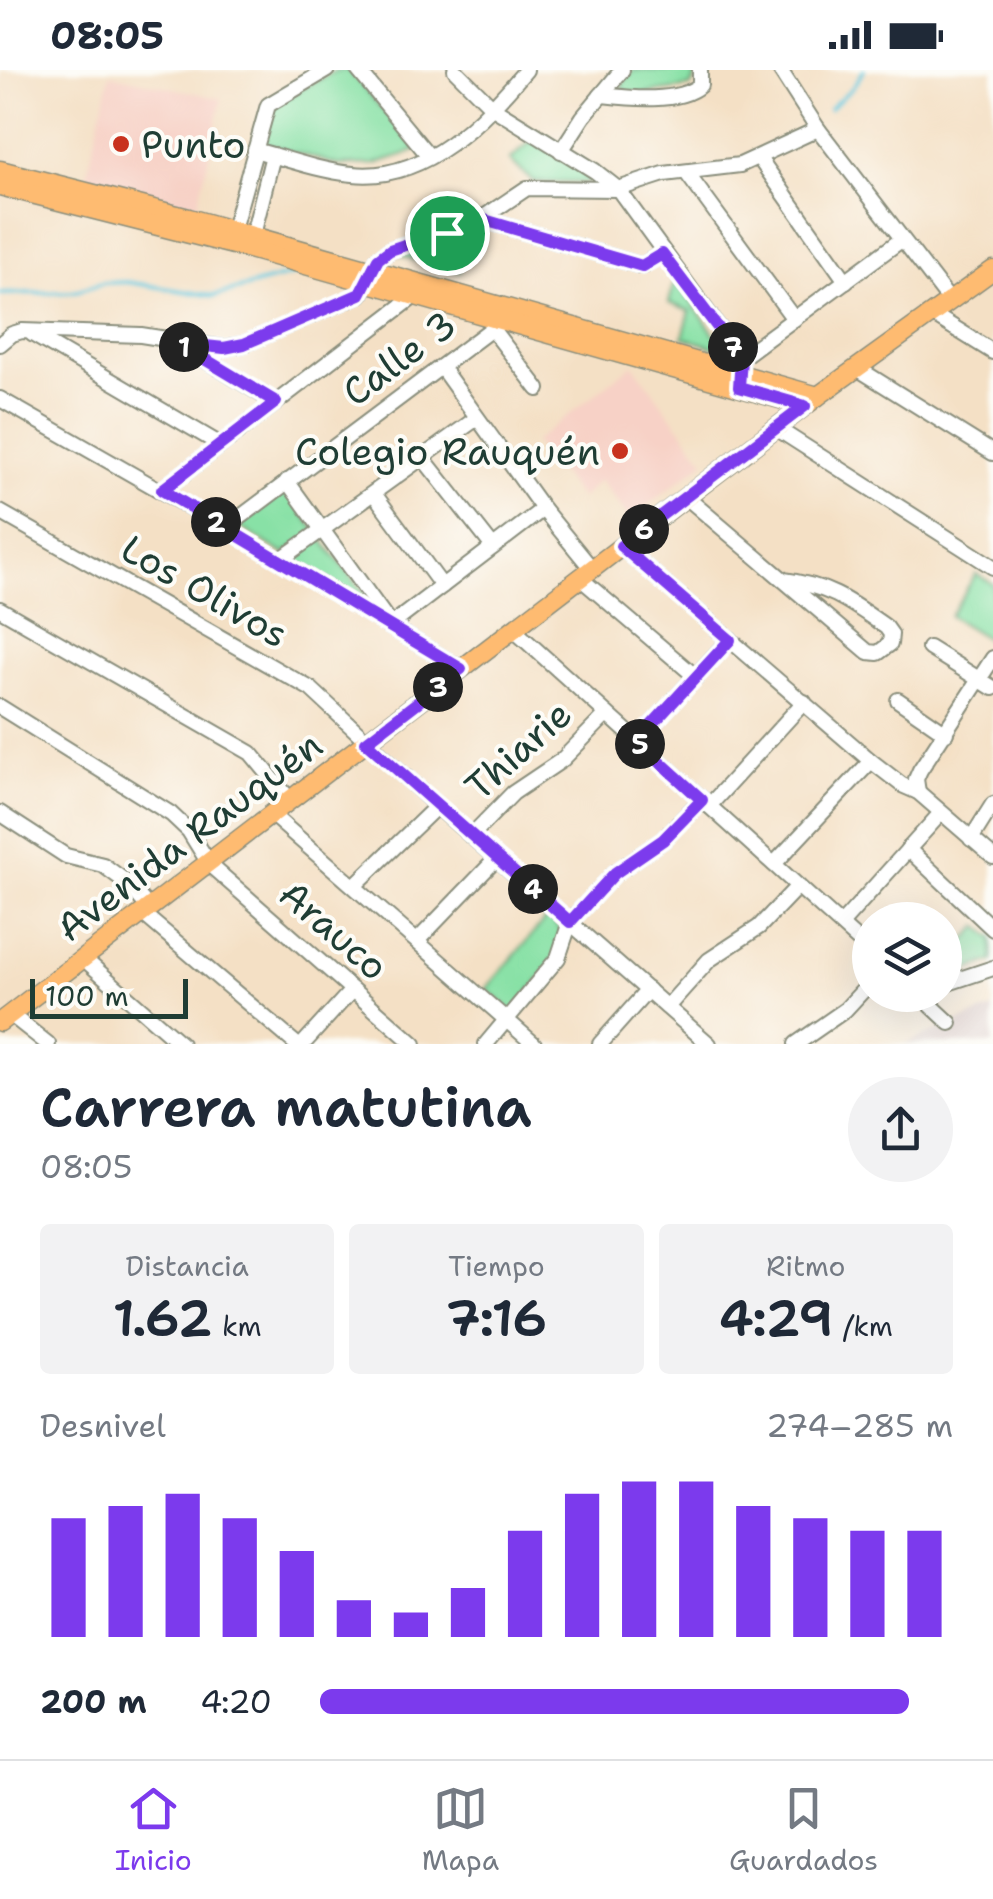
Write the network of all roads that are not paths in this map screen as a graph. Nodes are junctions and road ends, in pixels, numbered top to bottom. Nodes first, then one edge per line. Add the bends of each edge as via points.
1 (327, 70) edge
2 (358, 70) edge
3 (454, 70) edge
4 (526, 70) edge
5 (622, 70) edge
6 (700, 70) edge
7 (780, 70) edge
8 (602, 95) junction
9 (493, 108) junction
10 (818, 129) junction
11 (255, 150) junction
12 (560, 151) junction
13 (273, 155) junction
14 (429, 156) junction
15 (758, 158) junction
16 (0, 170) edge
17 (686, 172) junction
18 (0, 186) edge
19 (618, 189) junction
20 (481, 219) junction
21 (231, 237) junction
22 (901, 240) junction
23 (251, 242) junction
24 (662, 254) junction
25 (993, 270) edge
26 (370, 275) junction
27 (846, 281) junction
28 (416, 295) junction
29 (950, 301) junction
30 (932, 314) junction
31 (794, 319) junction
32 (503, 320) junction
33 (28, 331) junction
34 (178, 343) junction
35 (0, 344) edge
36 (993, 352) edge
37 (441, 367) junction
38 (857, 368) junction
39 (741, 373) junction
40 (538, 389) dead end
41 (0, 399) edge
42 (811, 401) junction
43 (276, 402) junction
44 (477, 418) junction
45 (776, 428) junction
46 (221, 445) junction
47 (993, 453) edge
48 (423, 458) junction
49 (287, 482) junction
50 (162, 490) junction
51 (374, 494) junction
52 (686, 497) junction
53 (543, 509) junction
54 (0, 512) edge
55 (226, 528) junction
56 (322, 532) junction
57 (493, 546) junction
58 (621, 546) junction
59 (280, 560) junction
60 (993, 567) edge
61 (586, 574) junction
62 (784, 580) junction
63 (442, 586) junction
64 (0, 609) edge
65 (392, 626) junction
66 (513, 629) junction
67 (730, 640) junction
68 (928, 648) dead end
69 (993, 658) edge
70 (461, 669) junction
71 (696, 678) junction
72 (986, 683) edge
73 (898, 700) dead end
74 (804, 702) junction
75 (0, 707) edge
76 (607, 714) junction
77 (946, 732) junction
78 (637, 741) junction
79 (366, 742) junction
80 (871, 761) junction
81 (918, 792) junction
82 (290, 800) junction
83 (706, 803) junction
84 (993, 804) edge
85 (437, 806) junction
86 (0, 813) edge
87 (272, 814) junction
88 (940, 814) junction
89 (471, 836) junction
90 (971, 839) junction
91 (908, 849) junction
92 (993, 857) edge
93 (497, 858) junction
94 (209, 864) junction
95 (774, 864) junction
96 (354, 886) junction
97 (798, 886) junction
98 (146, 910) junction
99 (570, 922) junction
100 (841, 924) junction
101 (993, 928) edge
102 (852, 934) edge
103 (417, 941) junction
104 (83, 958) junction
105 (993, 968) edge
106 (962, 978) edge
107 (352, 990) junction
108 (648, 990) junction
109 (852, 1002) edge
110 (668, 1007) junction
111 (938, 1012) edge
112 (5, 1018) edge
113 (506, 1020) junction
114 (950, 1023) dead end
115 (707, 1043) edge
116 (48, 1044) edge
117 (181, 1044) edge
118 (300, 1044) edge
119 (414, 1044) edge
120 (486, 1044) edge
121 (534, 1044) edge
122 (600, 1044) edge
123 (796, 1044) edge

1 - 11 street via 268,105
2 - 14 street
3 - 9 street
4 - 9 street
5 - 8 street
6 - 8 street via 700,85 690,92
7 - 10 street
8 - 12 street
9 - 12 street
9 - 14 street
10 - 15 street
10 - 22 street
11 - 13 street
11 - 21 street
12 - 19 street
13 - 14 street via 354,174 396,172
13 - 23 street
15 - 17 street
15 - 27 street
16 - 21 main road
17 - 19 street
17 - 31 street
18 - 21 main road
19 - 20 street via 528,188
19 - 24 street
20 - 24 street via 642,266
20 - 26 street via 390,250
21 - 23 main road
22 - 27 street
22 - 29 street
23 - 26 main road
24 - 39 street
25 - 29 main road, Avenida Rauquén
26 - 28 main road
26 - 32 main road
26 - 34 street via 360,294 244,344
27 - 31 street
28 - 32 main road
28 - 43 street
29 - 30 main road, Avenida Rauquén
30 - 36 street
30 - 38 main road, Avenida Rauquén
31 - 39 street
32 - 37 street, Calle 3
32 - 39 main road
32 - 40 street
33 - 34 street via 141,335
33 - 35 street
33 - 46 street
34 - 43 street
37 - 44 street
37 - 49 street, Calle 3
38 - 42 main road, Avenida Rauquén
38 - 47 street
39 - 42 main road
41 - 50 street
42 - 45 main road, Avenida Rauquén
43 - 46 street
44 - 48 street
44 - 53 street
45 - 52 main road, Avenida Rauquén
45 - 60 street
46 - 50 street
48 - 51 street
48 - 57 street
49 - 55 street, Calle 3
49 - 56 street
50 - 55 street
51 - 56 street
51 - 63 street
52 - 58 main road, Avenida Rauquén
52 - 62 street
53 - 57 street
53 - 61 street
54 - 79 street, Los Olivos via 311,689
55 - 59 street
56 - 59 street
56 - 65 street
57 - 63 street
58 - 61 main road, Avenida Rauquén
58 - 67 street
59 - 65 street
61 - 66 main road, Avenida Rauquén
61 - 71 street
62 - 62 street via 868,652 890,644 886,627 832,592
63 - 65 street
64 - 82 street via 246,750
65 - 70 street
66 - 70 main road, Avenida Rauquén
66 - 76 street
67 - 71 street
67 - 74 street
68 - 72 street
69 - 72 street
70 - 79 main road, Avenida Rauquén
71 - 78 street
72 - 77 street
73 - 77 street
74 - 80 street
74 - 83 street
75 - 94 street, Arauco via 171,814
76 - 78 street
76 - 89 street, Thiarie
77 - 81 street via 918,774
78 - 83 street
79 - 82 main road, Avenida Rauquén
79 - 85 street, Los Olivos
80 - 81 street
80 - 95 street
81 - 88 street
82 - 87 main road, Avenida Rauquén
83 - 95 street
83 - 99 street via 615,873
84 - 90 street
85 - 89 street, Los Olivos
85 - 96 street
86 - 98 street via 66,856 103,864
87 - 94 main road, Avenida Rauquén
87 - 96 street
88 - 90 street
88 - 91 street
89 - 93 street, Los Olivos
90 - 92 street
91 - 100 street
91 - 101 street
93 - 99 street, Los Olivos
93 - 103 street
94 - 98 main road, Avenida Rauquén
94 - 107 street, Arauco
95 - 97 street
96 - 103 street
97 - 100 street
97 - 110 street via 759,927 708,960
98 - 104 main road, Avenida Rauquén
98 - 118 street
99 - 108 street, Los Olivos
99 - 113 street via 558,958
100 - 102 street
103 - 113 street
104 - 112 main road, Avenida Rauquén
104 - 117 street
105 - 106 street
107 - 118 street
107 - 119 street, Arauco
108 - 110 street, Los Olivos
108 - 122 street
109 - 123 street
110 - 115 street, Los Olivos
111 - 114 street
112 - 116 street
113 - 120 street
113 - 121 street

